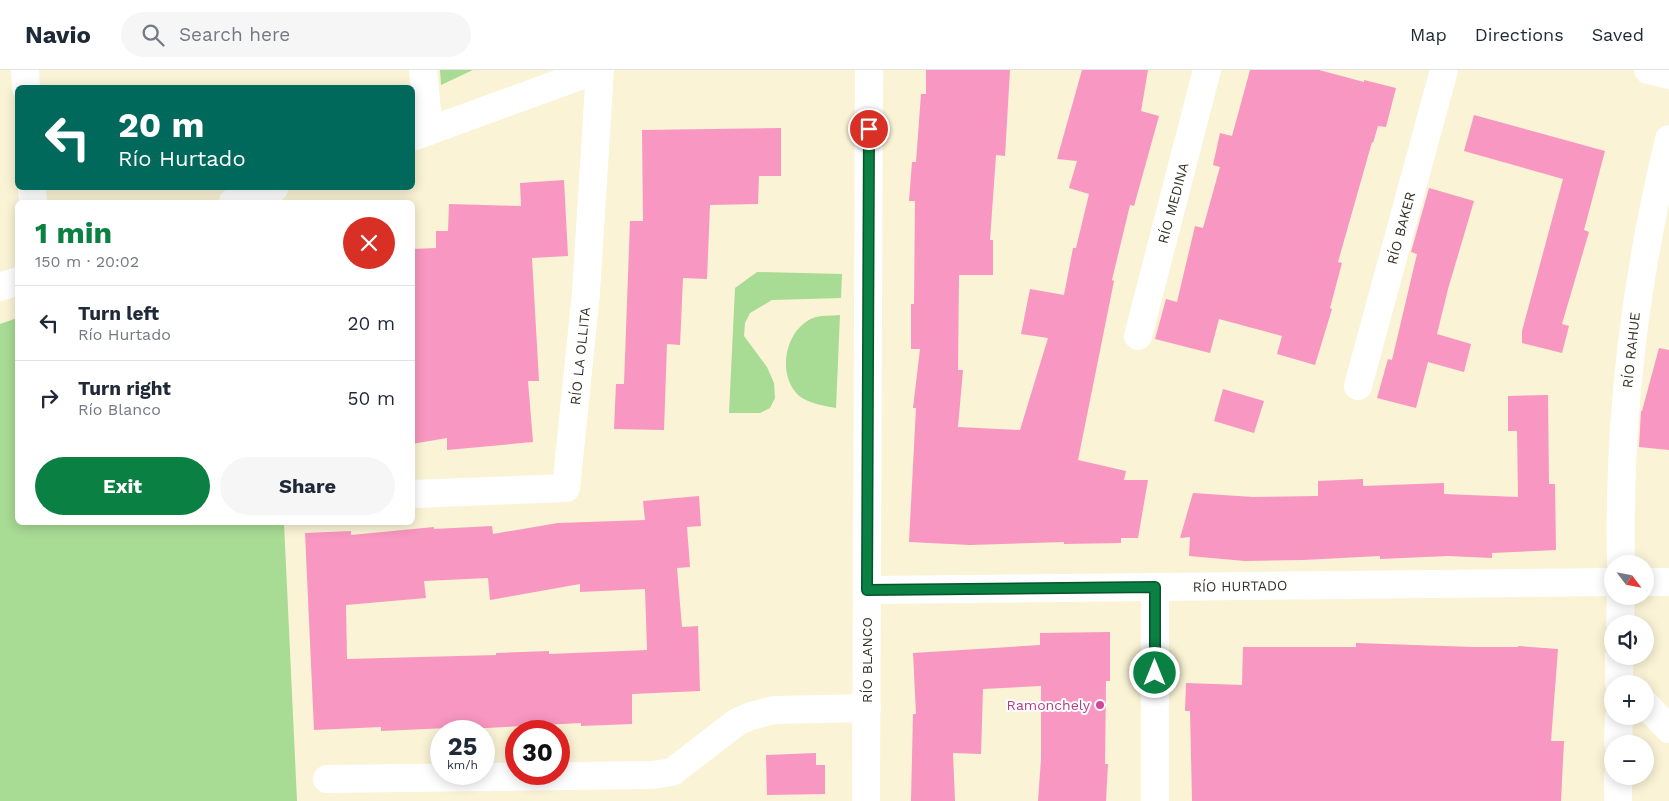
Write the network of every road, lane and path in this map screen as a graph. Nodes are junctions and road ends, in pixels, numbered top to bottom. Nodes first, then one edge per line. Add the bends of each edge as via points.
1 (25, 70) edge
2 (423, 70) edge
3 (596, 70) edge
4 (600, 70) edge
5 (870, 70) edge
6 (1208, 70) edge
7 (1444, 70) edge
8 (1648, 70) edge
9 (1669, 75) edge
10 (26, 85) edge
11 (421, 134) edge
12 (1669, 139) edge
13 (268, 190) edge
14 (239, 200) edge
15 (15, 282) edge
16 (0, 287) edge
17 (1138, 336) dead end
18 (1358, 386) dead end
19 (415, 494) edge
20 (1621, 555) edge
21 (1604, 582) edge
22 (1654, 582) edge
23 (1669, 582) edge
24 (1155, 587) junction
25 (867, 590) junction
26 (867, 708) junction
27 (1654, 713) edge
28 (1669, 729) edge
29 (327, 780) dead end
30 (1618, 785) edge
31 (866, 801) edge
32 (1156, 801) edge
33 (1618, 801) edge

1 - 10 street
2 - 11 street
3 - 11 street
4 - 19 street, RÍO LA OLLITA via 586,293 566,488
5 - 25 street, RÍO BLANCO
6 - 17 street, RÍO MEDINA
7 - 18 street, RÍO BAKER
8 - 9 street
12 - 20 street, RÍO RAHUE via 1654,200 1631,344 1620,502
13 - 14 street
15 - 16 street
21 - 24 street, RÍO HURTADO
22 - 23 street
24 - 25 street, RÍO HURTADO
24 - 32 street
25 - 26 street, RÍO BLANCO
26 - 29 street via 774,710 751,716 737,722 672,772 653,775
26 - 31 street, RÍO BLANCO
27 - 28 street
30 - 33 street

